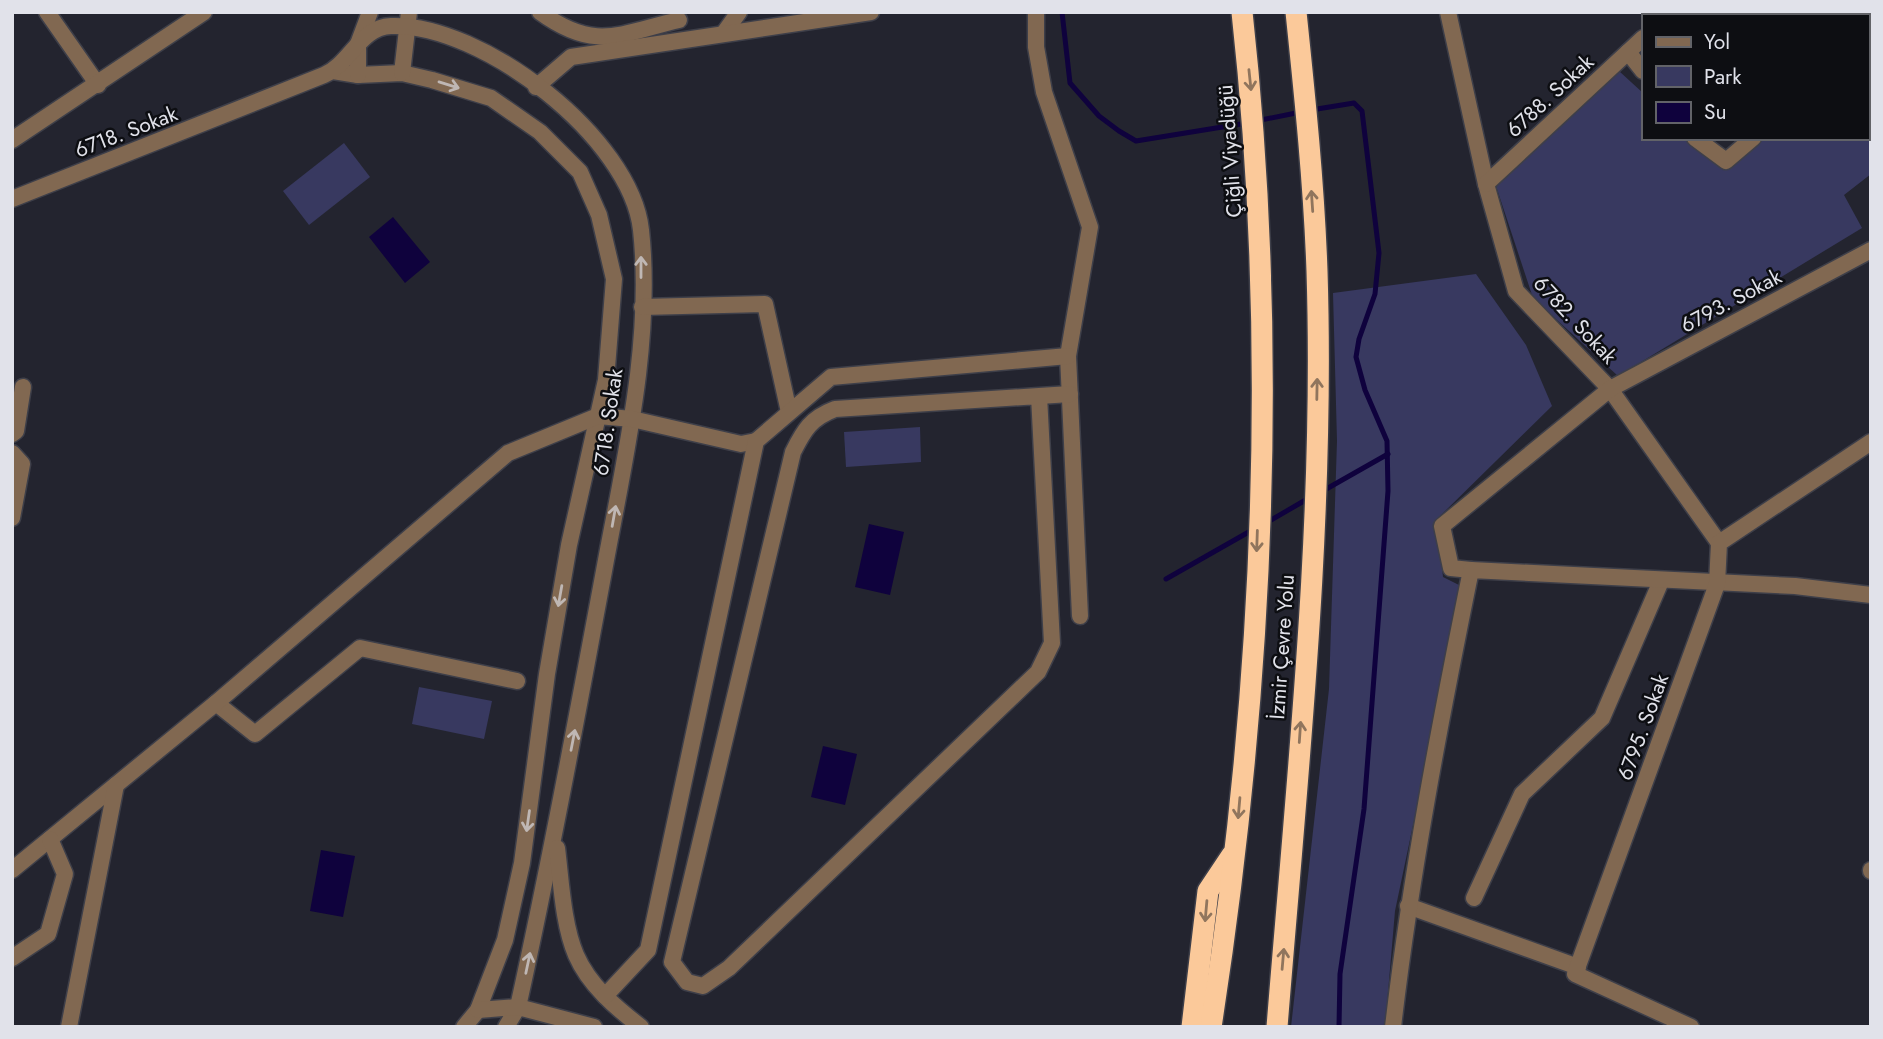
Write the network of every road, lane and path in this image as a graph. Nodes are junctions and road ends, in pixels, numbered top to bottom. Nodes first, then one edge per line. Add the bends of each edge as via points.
1 (47, 12) edge
2 (204, 12) edge
3 (370, 12) edge
4 (540, 12) edge
5 (739, 12) edge
6 (871, 12) edge
7 (1036, 12) edge
8 (1242, 12) edge
9 (1296, 12) edge
10 (1448, 12) edge
11 (409, 20) edge
12 (679, 20) dead end
13 (724, 33) junction
14 (1642, 39) edge
15 (358, 44) junction
16 (1628, 52) junction
17 (1642, 70) edge
18 (333, 71) junction
19 (402, 74) junction
20 (358, 75) junction
21 (98, 85) junction
22 (536, 87) junction
23 (12, 140) edge
24 (1698, 140) edge
25 (1751, 140) edge
26 (1486, 184) junction
27 (12, 199) edge
28 (1871, 250) edge
29 (1263, 286) joint
30 (642, 307) junction
31 (1068, 356) junction
32 (23, 387) dead end
33 (1610, 389) junction
34 (1070, 394) junction
35 (1039, 396) junction
36 (789, 412) junction
37 (598, 416) junction
38 (632, 419) junction
39 (12, 434) edge
40 (756, 441) junction
41 (1871, 442) edge
42 (12, 453) edge
43 (12, 518) edge
44 (1719, 543) junction
45 (1471, 570) junction
46 (1661, 581) junction
47 (1717, 584) junction
48 (1871, 595) edge
49 (1080, 615) dead end
50 (517, 681) dead end
51 (216, 703) junction
52 (116, 785) junction
53 (556, 831) junction
54 (50, 839) junction
55 (1235, 851) junction
56 (12, 870) edge
57 (1474, 898) dead end
58 (1408, 906) junction
59 (12, 958) edge
60 (1578, 967) junction
61 (604, 996) junction
62 (518, 1007) junction
63 (478, 1010) junction
64 (69, 1027) edge
65 (464, 1027) edge
66 (503, 1027) edge
67 (594, 1027) edge
68 (642, 1027) edge
69 (1192, 1027) edge
70 (1210, 1027) edge
71 (1277, 1027) edge
72 (1393, 1027) edge
73 (1691, 1027) edge

1 - 21 street
2 - 21 street
3 - 15 street
4 - 12 street via 565,30 597,39
5 - 13 street
6 - 13 street
7 - 31 street via 1044,92 1090,227
8 -> 29 highway, Çiğli Viyadüğü
71 -> 9 highway, İzmir Çevre Yolu via 1316,457 1317,269
10 - 26 street, 6782. Sokak
11 - 15 street, 6718. Sokak via 375,29
11 - 19 street
11 - 22 street, 6718. Sokak via 495,57
13 - 22 street via 571,57
14 - 16 street, 6788. Sokak
15 - 18 street, 6718. Sokak
15 - 20 street
16 - 17 street
16 - 26 street, 6788. Sokak
18 - 20 street, 6718. Sokak
18 - 27 street, 6718. Sokak
19 - 20 street, 6718. Sokak
19 -> 37 street, 6718. Sokak via 491,98 540,132 580,172 599,215 614,279 606,380
21 - 23 street
30 -> 22 street, 6718. Sokak via 641,227 623,175 578,117
24 - 25 street via 1726,161
26 - 33 street, 6782. Sokak via 1516,291
28 - 33 street, 6793. Sokak
29 -> 55 highway, İzmir Çevre Yolu via 1254,625
30 - 36 street via 765,304
30 - 38 street, 6718. Sokak
31 - 34 street
31 - 36 street via 831,377
32 - 39 street
33 - 44 street, 6782. Sokak
33 - 45 street, 6793. Sokak via 1442,526 1451,568
34 - 35 street
34 - 49 street
35 - 35 street via 835,409 806,428 793,452 672,962 687,982 703,986 729,968 1038,672 1052,643
36 - 40 street
37 - 38 street
37 - 51 street via 509,453
37 -> 63 street, 6718. Sokak via 562,584 522,863 505,940
38 - 40 street via 741,444
53 -> 38 street, 6718. Sokak
40 - 61 street via 648,950
41 - 44 street
42 - 43 street via 22,464
44 - 47 street, 6795. Sokak
45 - 46 street
45 - 58 street
46 - 47 street
46 - 57 street via 1602,718 1522,794
47 - 48 street via 1795,586
47 - 60 street, 6795. Sokak
50 - 51 street via 360,648 256,734
51 - 52 street
52 - 54 street
52 - 64 street
53 - 61 street via 576,955
62 -> 53 street, 6718. Sokak
54 - 56 street
54 - 59 street via 65,874 48,934
55 -> 69 highway via 1208,891
55 - 70 highway, İzmir Çevre Yolu
58 - 60 street
58 - 72 street
60 - 73 street via 1575,974
61 - 68 street
62 - 63 street
62 - 66 street, 6718. Sokak
62 - 67 street
63 - 65 street, 6718. Sokak
63 - 66 street

